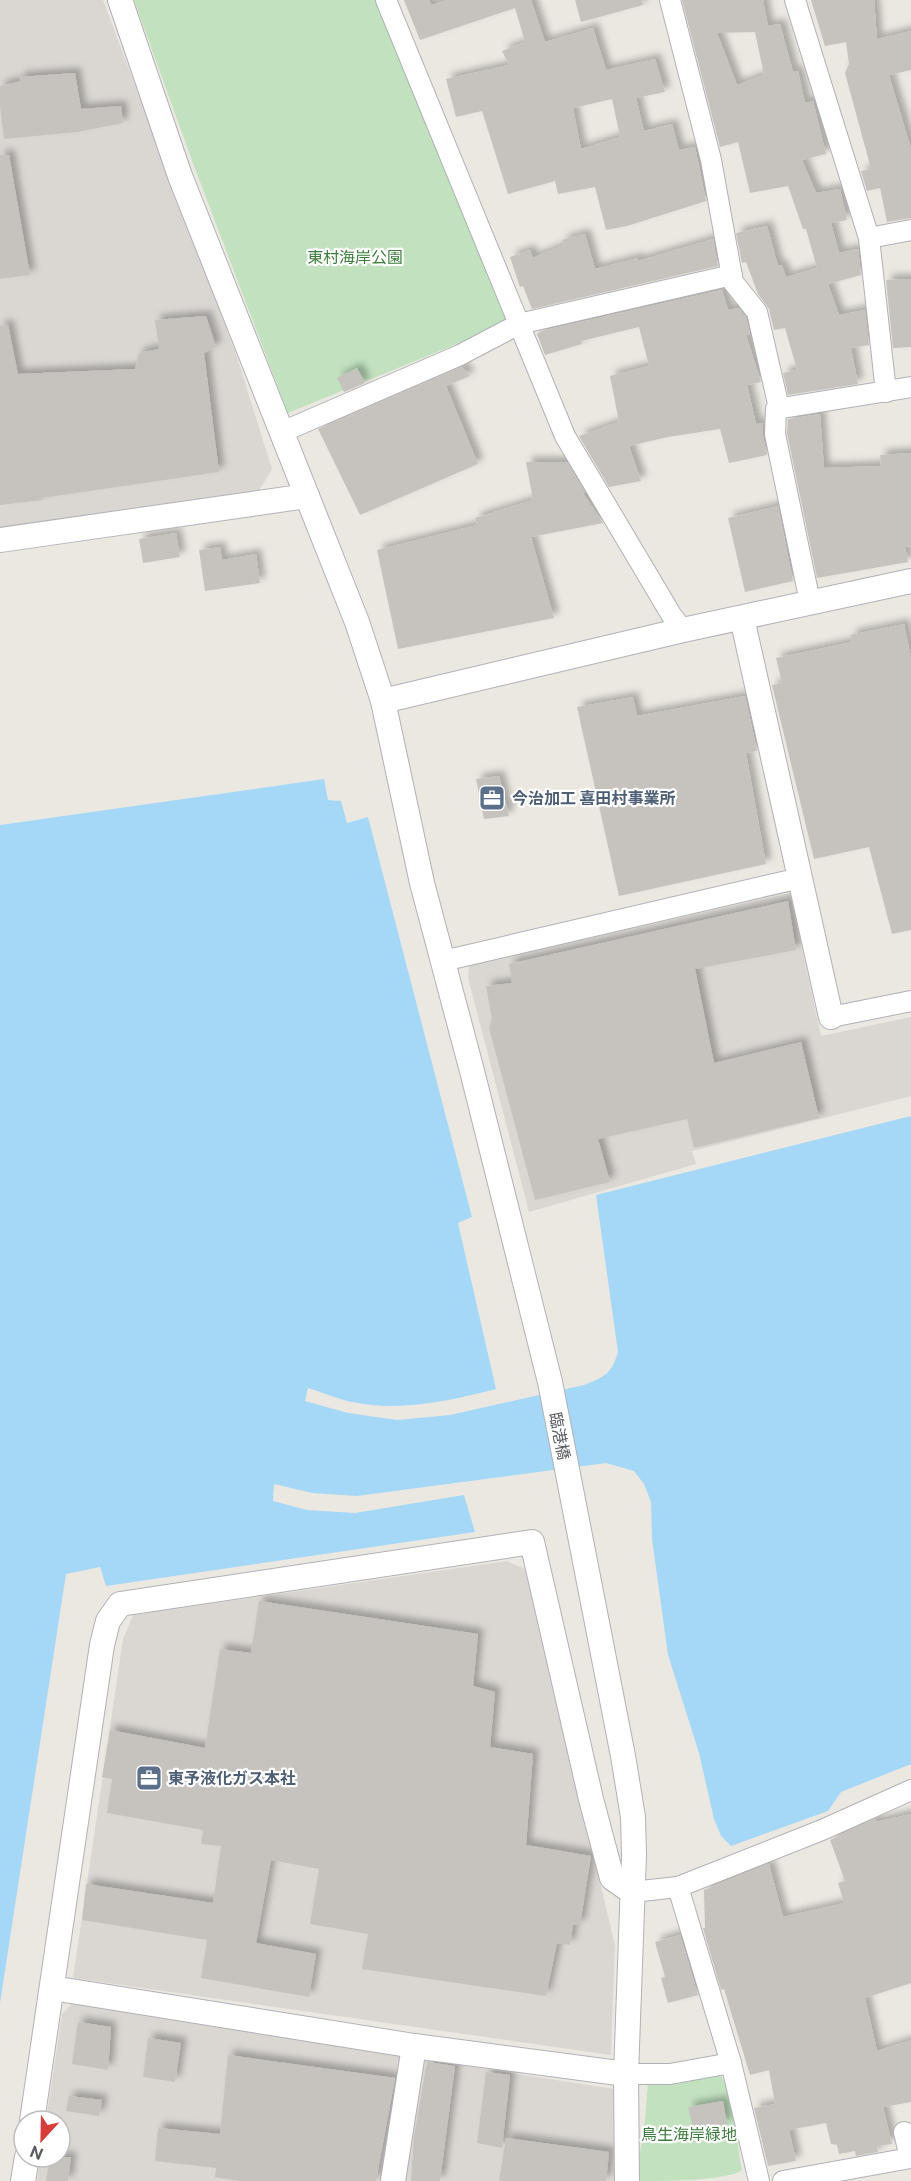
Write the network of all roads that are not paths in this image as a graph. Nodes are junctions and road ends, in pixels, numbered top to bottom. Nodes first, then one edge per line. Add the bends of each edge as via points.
1 (120, 0) edge
2 (386, 0) edge
3 (670, 0) edge
4 (795, 0) edge
5 (911, 231) edge
6 (868, 238) junction
7 (732, 275) junction
8 (519, 324) junction
9 (911, 387) edge
10 (886, 392) junction
11 (779, 408) junction
12 (282, 432) junction
13 (307, 496) junction
14 (0, 540) edge
15 (911, 581) edge
16 (810, 602) junction
17 (742, 618) junction
18 (683, 630) junction
19 (383, 701) junction
20 (800, 878) junction
21 (443, 961) junction
22 (911, 1001) edge
23 (831, 1017) joint
24 (911, 1790) edge
25 (678, 1887) junction
26 (632, 1892) junction
27 (52, 1988) junction
28 (414, 2046) junction
29 (731, 2063) junction
30 (626, 2074) junction
31 (34, 2109) edge
32 (904, 2132) dead end
33 (846, 2175) edge
34 (393, 2181) edge
35 (627, 2181) edge
36 (759, 2181) edge
37 (783, 2181) edge

1 - 12 street, 臨港橋 via 180,176
2 - 8 street
3 - 7 street via 711,160
4 - 6 street
5 - 6 street
6 - 10 street
7 - 8 street
7 - 11 street via 733,282 757,312
8 - 12 street via 460,356
8 - 18 street via 565,436
9 - 10 street
10 - 11 street
11 - 16 street via 775,434
12 - 13 street, 臨港橋
13 - 14 street
13 - 19 street, 臨港橋 via 357,622
15 - 16 street
16 - 17 street
17 - 18 street
17 - 20 street
18 - 19 street
19 - 21 street, 臨港橋
20 - 21 street
20 - 23 street
21 - 26 street, 臨港橋 via 549,1382 630,1797
22 - 23 street
24 - 25 street
25 - 26 street
25 - 29 street
26 - 27 street via 612,1878 532,1542 120,1604 108,1621 102,1645
26 - 30 street, 臨港橋
27 - 28 street
27 - 31 street
28 - 30 street
28 - 34 street
29 - 30 street via 670,2074
29 - 36 street
30 - 35 street, 臨港橋
32 - 33 street via 910,2158
33 - 37 street

